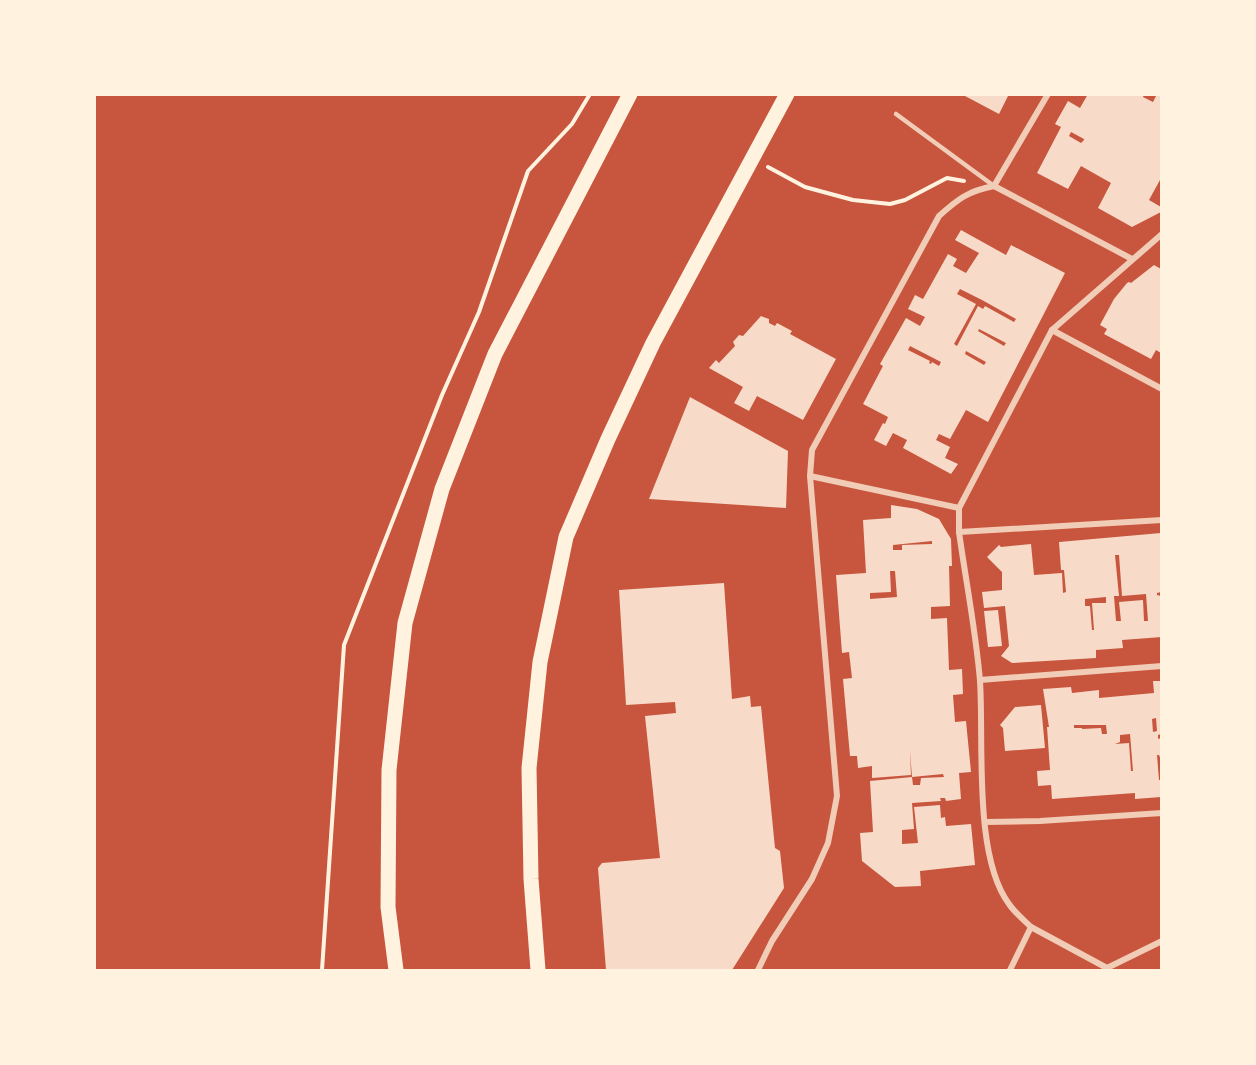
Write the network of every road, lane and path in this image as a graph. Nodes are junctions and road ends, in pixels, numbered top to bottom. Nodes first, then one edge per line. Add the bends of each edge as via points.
1 (590, 94) edge
2 (630, 94) edge
3 (787, 94) edge
4 (1048, 94) edge
5 (896, 114) dead end
6 (572, 124) dead end
7 (752, 159) junction
8 (994, 186) junction
9 (1161, 234) edge
10 (1132, 259) junction
11 (1052, 330) junction
12 (1161, 389) edge
13 (810, 476) junction
14 (959, 508) junction
15 (1161, 520) edge
16 (959, 532) junction
17 (1161, 666) edge
18 (980, 680) junction
19 (1161, 813) edge
20 (985, 822) junction
21 (1031, 927) junction
22 (1161, 941) edge
23 (1107, 969) edge
24 (396, 970) edge
25 (538, 970) edge
26 (758, 970) edge
27 (1010, 970) edge

1 - 6 path
2 - 24 main road via 495,354 442,489 405,623 389,770 388,907
3 - 7 main road
4 - 8 street
5 - 8 lane
7 - 8 path via 805,187 852,200 890,204 947,178
7 - 25 main road via 653,343 566,537 540,662 528,768
8 - 10 street
8 - 13 street via 961,197 939,216 812,450
9 - 10 street
10 - 11 street
11 - 12 street
11 - 14 street
13 - 14 street
13 - 26 street via 837,796 828,843 812,879
14 - 16 street
15 - 16 street
16 - 18 street
17 - 18 street
18 - 20 street
19 - 20 street
20 - 21 street via 997,882 1009,904
21 - 23 street
21 - 27 street
22 - 23 street

